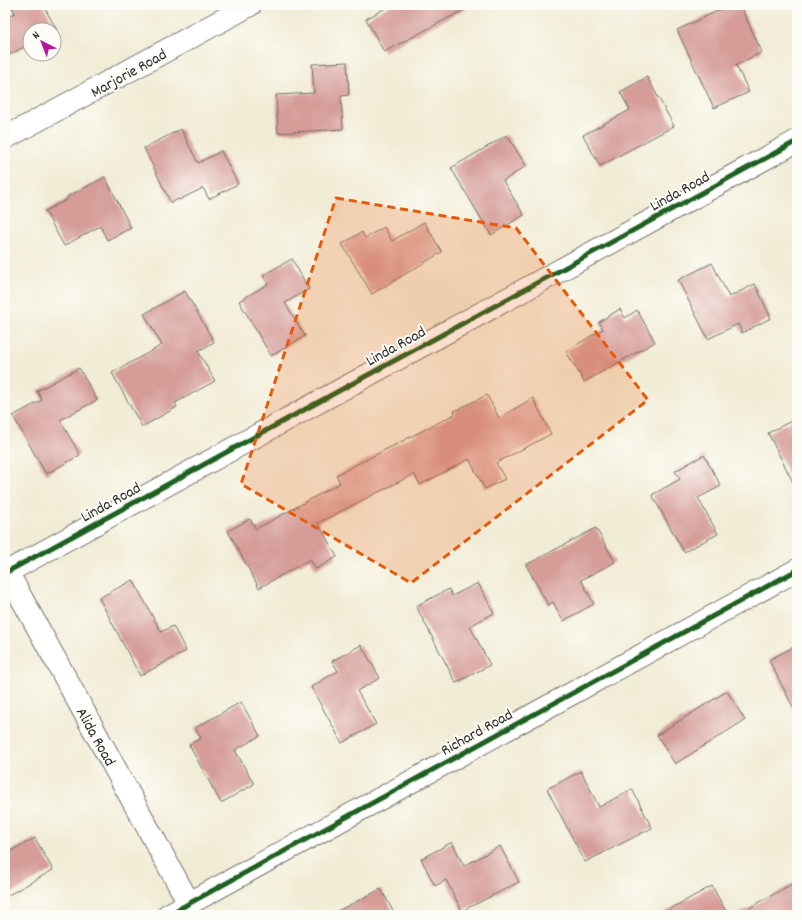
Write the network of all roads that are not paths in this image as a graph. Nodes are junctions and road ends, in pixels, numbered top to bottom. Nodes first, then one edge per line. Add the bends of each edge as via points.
1 (250, 5) edge
2 (5, 138) edge
3 (797, 141) edge
4 (797, 570) edge
5 (6, 571) edge
6 (189, 903) junction
7 (168, 915) edge

1 - 2 street, Marjorie Road
3 - 5 street, Linda Road
4 - 6 street, Richard Road
5 - 6 street, Alida Road
6 - 7 street, Richard Road

